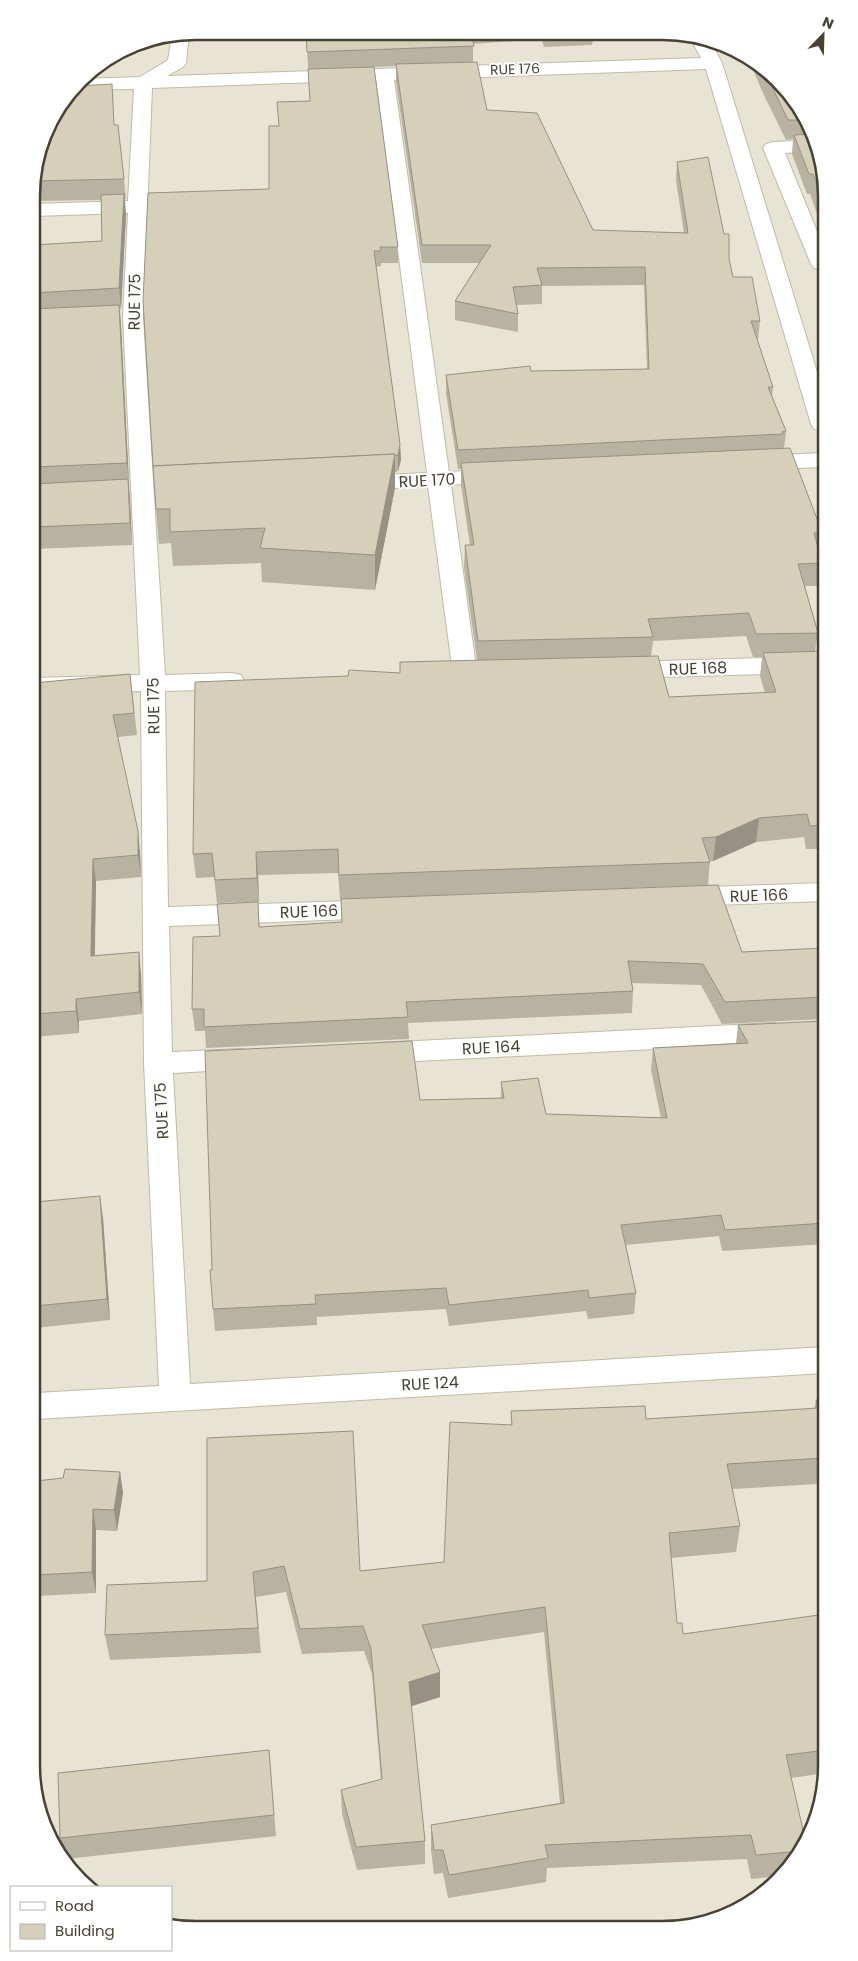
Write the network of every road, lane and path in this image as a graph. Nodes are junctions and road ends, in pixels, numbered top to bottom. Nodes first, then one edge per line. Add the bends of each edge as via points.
1 (180, 41) edge
2 (703, 46) edge
3 (712, 63) junction
4 (384, 74) junction
5 (144, 82) junction
6 (87, 85) edge
7 (810, 146) edge
8 (138, 207) junction
9 (40, 210) edge
10 (814, 230) edge
11 (818, 249) edge
12 (818, 411) edge
13 (818, 460) edge
14 (733, 465) edge
15 (516, 475) edge
16 (438, 479) junction
17 (339, 484) edge
18 (818, 665) edge
19 (604, 670) edge
20 (465, 674) edge
21 (251, 680) edge
22 (154, 683) junction
23 (40, 686) edge
24 (818, 892) edge
25 (664, 898) edge
26 (404, 908) edge
27 (155, 917) junction
28 (804, 1032) edge
29 (347, 1054) edge
30 (268, 1058) edge
31 (158, 1063) junction
32 (818, 1360) edge
33 (174, 1398) junction
34 (40, 1406) edge

1 - 5 street via 177,63
2 - 3 street
3 - 4 street, RUE 176
3 - 12 street
4 - 5 street, RUE 176
4 - 16 street
5 - 6 street, RUE 176
5 - 8 street, RUE 175
7 - 10 street via 773,148
8 - 9 street
8 - 22 street, RUE 175 via 124,318 142,492
10 - 11 street
13 - 14 street
15 - 16 street, RUE 170
16 - 17 street, RUE 170
16 - 20 street
18 - 19 street, RUE 168
21 - 22 street
22 - 23 street
22 - 27 street, RUE 175
24 - 25 street, RUE 166
26 - 27 street, RUE 166
27 - 31 street, RUE 175
28 - 29 street, RUE 164
30 - 31 street
31 - 33 street, RUE 175
32 - 33 street, RUE 124
33 - 34 street, RUE 124

